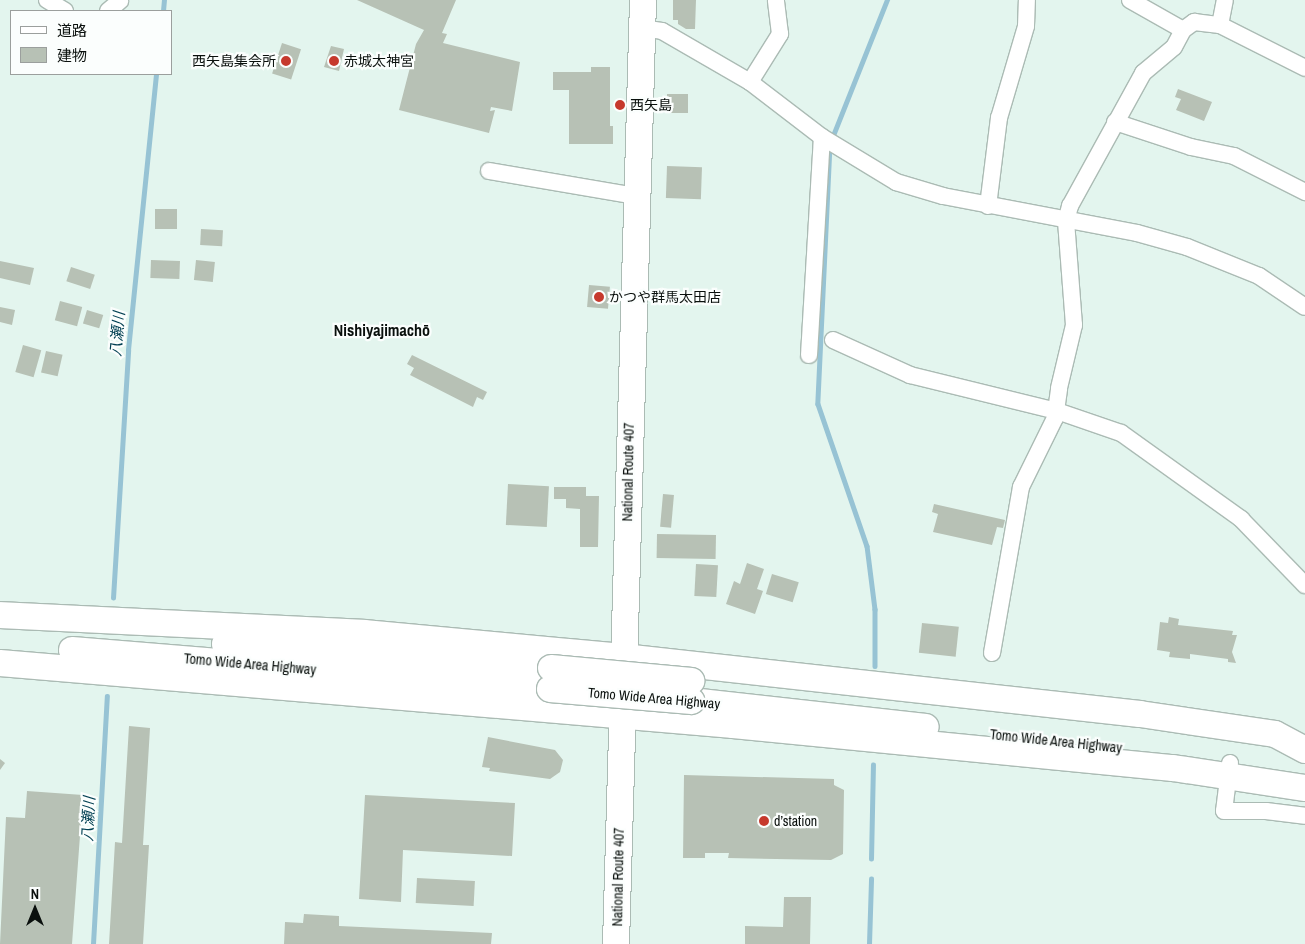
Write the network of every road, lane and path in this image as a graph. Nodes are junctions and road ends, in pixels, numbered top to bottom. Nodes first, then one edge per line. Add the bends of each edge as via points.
1 (47, 0) edge
2 (643, 0) edge
3 (776, 0) edge
4 (1026, 0) edge
5 (1130, 0) edge
6 (1225, 0) edge
7 (63, 10) edge
8 (1220, 25) junction
9 (641, 28) junction
10 (1183, 30) junction
11 (1305, 68) edge
12 (750, 82) junction
13 (1115, 122) junction
14 (822, 137) junction
15 (489, 171) dead end
16 (1305, 192) edge
17 (636, 196) junction
18 (988, 206) junction
19 (1066, 221) junction
20 (1305, 307) edge
21 (832, 340) dead end
22 (809, 355) dead end
23 (1057, 411) junction
24 (1305, 585) edge
25 (0, 614) edge
26 (0, 628) edge
27 (0, 646) edge
28 (992, 652) dead end
29 (623, 656) junction
30 (0, 662) edge
31 (551, 679) junction
32 (691, 691) junction
33 (622, 715) junction
34 (1305, 751) edge
35 (1229, 769) junction
36 (1305, 774) edge
37 (1305, 788) edge
38 (1305, 816) edge
39 (616, 944) edge

1 - 7 street
2 - 9 highway, National Route 407
3 - 12 street via 780,34
4 - 18 street via 1026,26 999,118
5 - 10 street
6 - 8 street
8 - 10 street via 1199,21
8 - 11 street
9 - 12 street via 662,31
9 - 17 highway, National Route 407
10 - 13 street via 1174,46 1143,73
12 - 14 street
13 - 16 street via 1190,147 1234,156
13 - 19 street via 1070,206
14 - 18 street via 896,182
14 - 22 street
15 - 17 street
17 - 29 highway, National Route 407
18 - 19 street
19 - 20 street via 1137,233 1187,247 1259,276
19 - 23 street via 1074,325
21 - 23 street via 910,374
23 - 24 street via 1122,433 1206,491 1241,519
23 - 28 street via 1021,487
25 - 29 highway via 364,633
26 - 31 highway, Tomo Wide Area Highway
27 - 31 highway, Tomo Wide Area Highway
29 - 33 highway, National Route 407
29 - 34 highway via 1140,714 1275,734
30 - 33 highway
31 - 32 highway, Tomo Wide Area Highway, bridge
32 - 34 highway, Tomo Wide Area Highway via 1176,734
32 - 35 highway, Tomo Wide Area Highway
33 - 35 highway
33 - 39 highway, National Route 407
35 - 36 highway, Tomo Wide Area Highway
35 - 37 highway
35 - 38 street via 1224,811 1266,811

